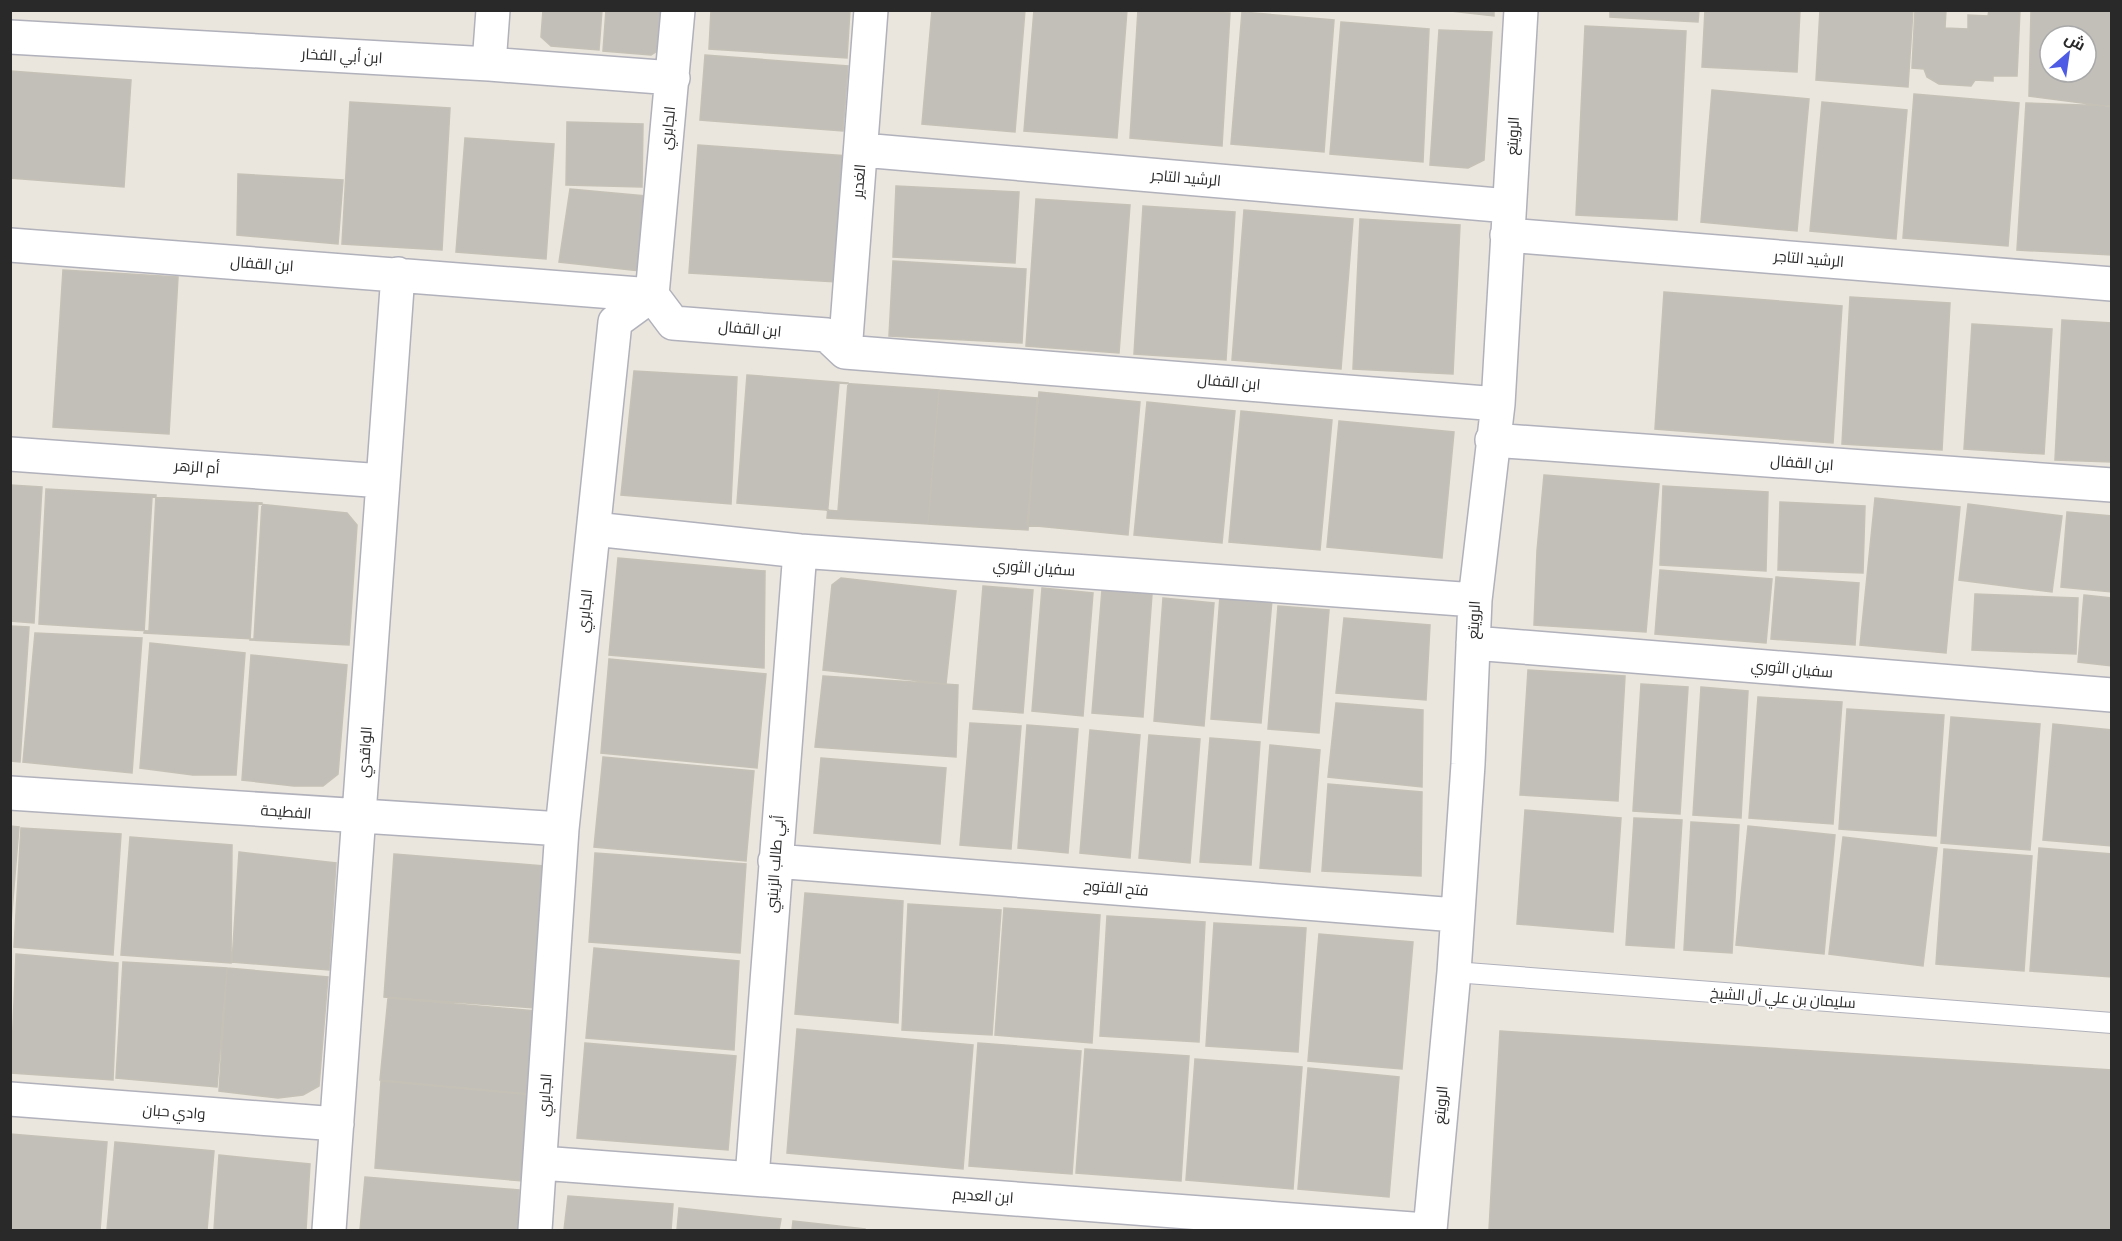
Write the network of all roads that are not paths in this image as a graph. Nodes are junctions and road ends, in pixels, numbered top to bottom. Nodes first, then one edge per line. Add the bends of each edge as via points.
1 (493, 10) edge
2 (678, 10) edge
3 (871, 10) edge
4 (1521, 10) edge
5 (10, 37) edge
6 (489, 64) junction
7 (673, 78) junction
8 (862, 150) junction
9 (1508, 220) junction
10 (10, 244) edge
11 (398, 274) junction
12 (2112, 284) edge
13 (652, 295) junction
14 (845, 352) junction
15 (1498, 404) junction
16 (1492, 440) junction
17 (10, 454) edge
18 (383, 481) junction
19 (2112, 485) edge
20 (594, 529) junction
21 (800, 550) junction
22 (1475, 600) junction
23 (1473, 643) junction
24 (2112, 695) edge
25 (10, 793) edge
26 (361, 818) junction
27 (562, 829) junction
28 (775, 861) junction
29 (1456, 915) junction
30 (1454, 972) junction
31 (2112, 1023) edge
32 (10, 1099) edge
33 (337, 1124) junction
34 (541, 1163) junction
35 (752, 1178) junction
36 (329, 1230) edge
37 (535, 1230) edge
38 (1428, 1230) edge

1 - 6 street
2 - 7 street, الجابري
3 - 8 street, الغدير
4 - 9 street, الرويتع
5 - 6 street, ابن أبي الفخار
6 - 7 street, ابن أبي الفخار
7 - 13 street, الجابري
8 - 9 street, الرشيد التاجر
8 - 14 street, الغدير
9 - 12 street, الرشيد التاجر
9 - 15 street, الرويتع
10 - 11 street, ابن القفال
11 - 13 street, ابن القفال
11 - 18 street, الواقدي
13 - 14 street, ابن القفال via 673,323 826,335
13 - 20 street, الجابري via 615,322
14 - 15 street, ابن القفال
15 - 16 street, الرويتع
16 - 19 street, ابن القفال
16 - 22 street, الرويتع
17 - 18 street, أم الزهر
18 - 26 street, الواقدي
20 - 21 street, سفيان الثوري
20 - 27 street, الجابري
21 - 22 street, سفيان الثوري
21 - 28 street, أبي طالب الزينبي
22 - 23 street, الرويتع
23 - 24 street, سفيان الثوري
23 - 29 street, الرويتع
25 - 26 street, الفطيحة
26 - 27 street, الفطيحة
26 - 33 street, الواقدي
27 - 34 street, الجابري
28 - 29 street, فتح الفتوح
28 - 35 street, أبي طالب الزينبي
29 - 30 street, الرويتع
30 - 31 lane, سليمان بن علي آل الشيخ
30 - 38 street, الرويتع
32 - 33 street, وادي حبان
33 - 36 street, الواقدي
34 - 35 street, ابن العديم
34 - 37 street, الجابري
35 - 38 street, ابن العديم

